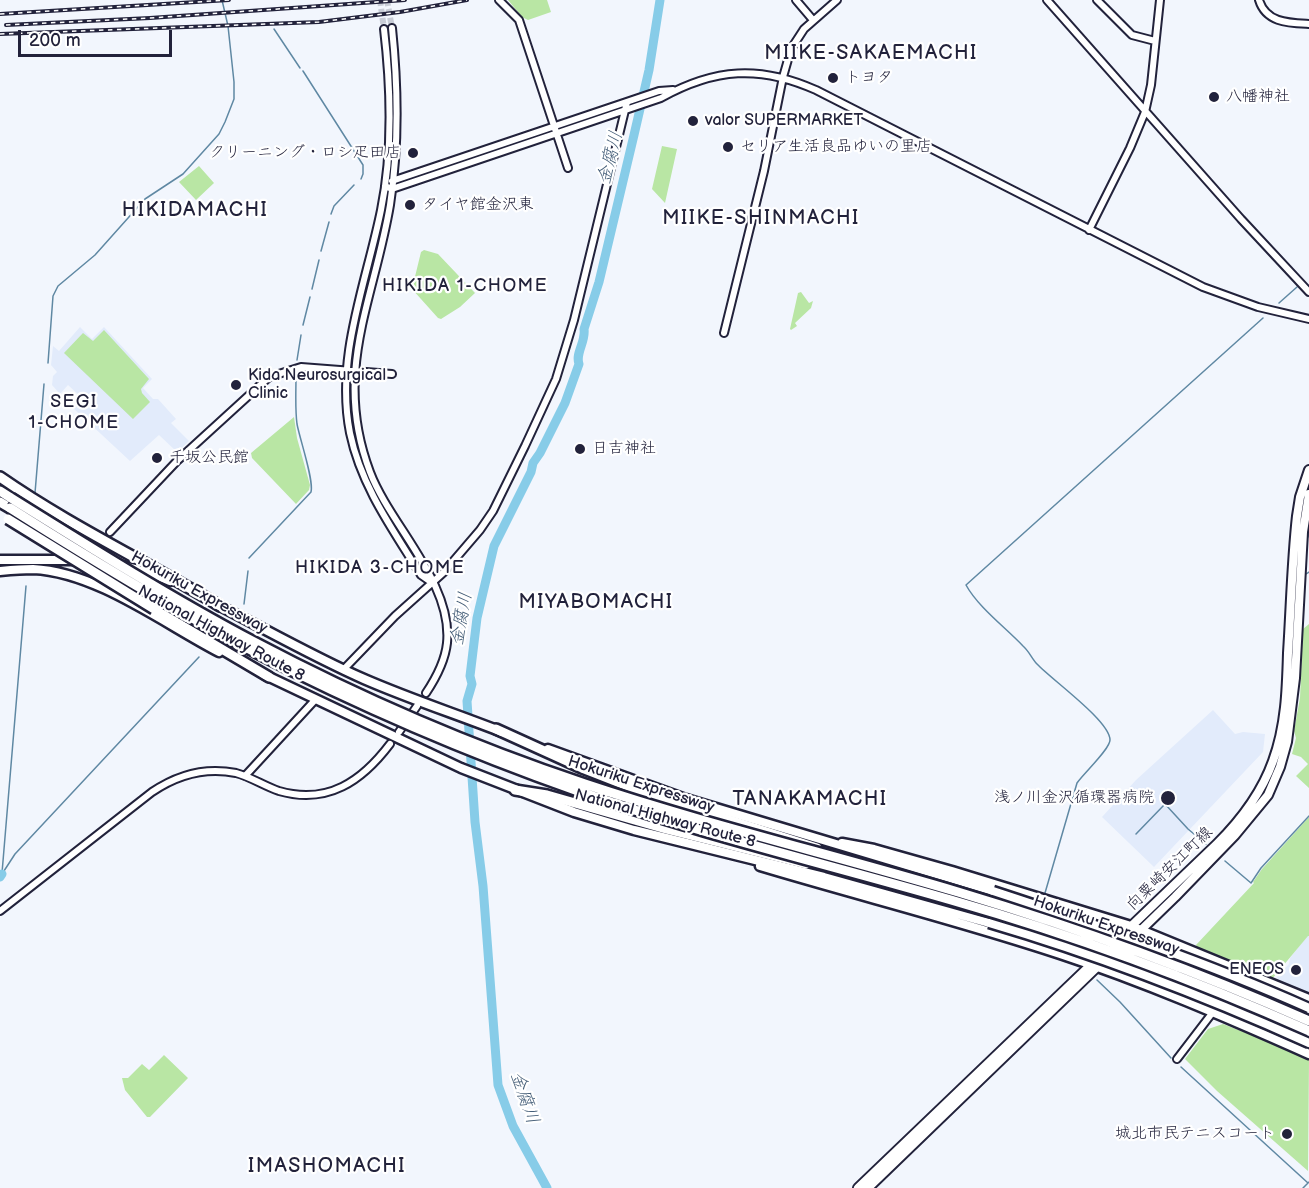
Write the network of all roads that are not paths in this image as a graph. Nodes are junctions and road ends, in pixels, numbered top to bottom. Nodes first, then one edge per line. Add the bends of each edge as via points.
1 (500, 0) edge
2 (796, 0) edge
3 (837, 0) edge
4 (1047, 0) edge
5 (1097, 0) edge
6 (1160, 0) edge
7 (1259, 0) edge
8 (813, 20) junction
9 (1309, 24) edge
10 (1155, 41) junction
11 (783, 78) junction
12 (677, 89) junction
13 (628, 106) junction
14 (1145, 112) junction
15 (556, 130) junction
16 (568, 168) dead end
17 (393, 180) junction
18 (385, 186) junction
19 (392, 189) junction
20 (1089, 230) junction
21 (1309, 292) edge
22 (1309, 320) edge
23 (724, 333) dead end
24 (346, 370) junction
25 (354, 371) junction
26 (392, 374) dead end
27 (1309, 470) edge
28 (0, 477) edge
29 (0, 491) edge
30 (1309, 495) edge
31 (0, 502) edge
32 (10, 503) junction
33 (4, 517) edge
34 (109, 537) junction
35 (0, 560) edge
36 (0, 571) edge
37 (432, 583) junction
38 (220, 606) junction
39 (344, 669) junction
40 (269, 677) junction
41 (426, 693) dead end
42 (315, 700) junction
43 (417, 706) dead end
44 (495, 729) junction
45 (399, 732) dead end
46 (390, 744) dead end
47 (245, 776) junction
48 (515, 790) junction
49 (820, 840) junction
50 (710, 849) junction
51 (918, 881) junction
52 (888, 882) junction
53 (0, 911) edge
54 (1131, 926) junction
55 (1140, 931) junction
56 (1094, 966) junction
57 (1309, 999) edge
58 (1309, 1008) edge
59 (1213, 1012) junction
60 (1309, 1021) edge
61 (1309, 1031) edge
62 (1309, 1043) edge
63 (1309, 1054) edge
64 (1177, 1059) dead end
65 (858, 1188) edge
66 (868, 1188) edge

1 - 15 street via 519,20
2 - 8 street
3 - 8 street
4 - 14 street
5 - 10 street via 1132,34
6 - 10 street
7 - 9 street via 1264,12 1277,20
8 - 11 street via 791,49
10 - 14 street
11 - 12 street via 735,73
11 - 20 street via 816,90
11 - 23 street
12 - 13 street via 658,92
12 - 13 street via 656,100
13 - 15 street
13 - 37 street via 556,379 485,524
14 - 20 street
14 - 21 street
15 - 16 street
15 - 17 street
15 - 19 street
17 - 18 street
17 - 18 street via 397,103 388,28
17 - 19 street
18 - 19 street
18 - 24 street
19 - 25 street
20 - 22 street via 1223,296
24 - 25 street
24 - 34 street via 301,367 268,377 177,461
24 - 37 street via 350,431 363,475 421,575
25 - 26 street
25 - 37 street via 356,423 370,473
27 - 54 main road, 向粟崎安江町線 via 1297,516 1286,698 1273,761 1232,828
28 - 34 highway via 63,517
29 - 32 highway, Hokuriku Expressway
30 - 55 main road, 向粟崎安江町線 via 1303,532 1295,678 1287,742 1274,781 1268,795 1235,835
31 - 32 highway, Hokuriku Expressway
32 - 51 highway, Hokuriku Expressway, bridge via 255,643 432,726 633,800
32 - 52 highway, Hokuriku Expressway, bridge via 140,588 242,645 428,733 630,808
33 - 40 highway, bridge
34 - 38 highway
35 - 38 highway, National Highway Route 8 via 67,559 123,565 158,576
36 - 40 highway, National Highway Route 8 via 33,569 82,580
37 - 39 street
37 - 41 street via 445,618 447,645 440,669
38 - 39 highway, National Highway Route 8
39 - 44 highway, National Highway Route 8 via 396,693
40 - 42 highway, National Highway Route 8
42 - 47 street
42 - 48 highway, National Highway Route 8
43 - 45 street
44 - 49 highway, National Highway Route 8 via 686,799
44 - 51 highway, bridge via 666,800
46 - 47 street via 365,773 328,792 291,794
47 - 53 street via 191,773 164,784
48 - 50 highway, National Highway Route 8 via 604,821
48 - 52 highway, bridge
49 - 54 highway via 874,849
49 - 58 highway, National Highway Route 8, bridge via 1107,928
50 - 56 highway
50 - 62 highway, National Highway Route 8, bridge via 988,923 1112,963
51 - 60 highway, Hokuriku Expressway, bridge via 1107,940
52 - 61 highway, Hokuriku Expressway, bridge via 1022,921 1149,965
54 - 55 highway
54 - 56 main road, 向粟崎安江町線
55 - 56 main road, 向粟崎安江町線
55 - 57 highway
56 - 59 highway
56 - 65 main road, 向粟崎安江町線
56 - 66 main road, 向粟崎安江町線
59 - 63 highway
59 - 64 street

